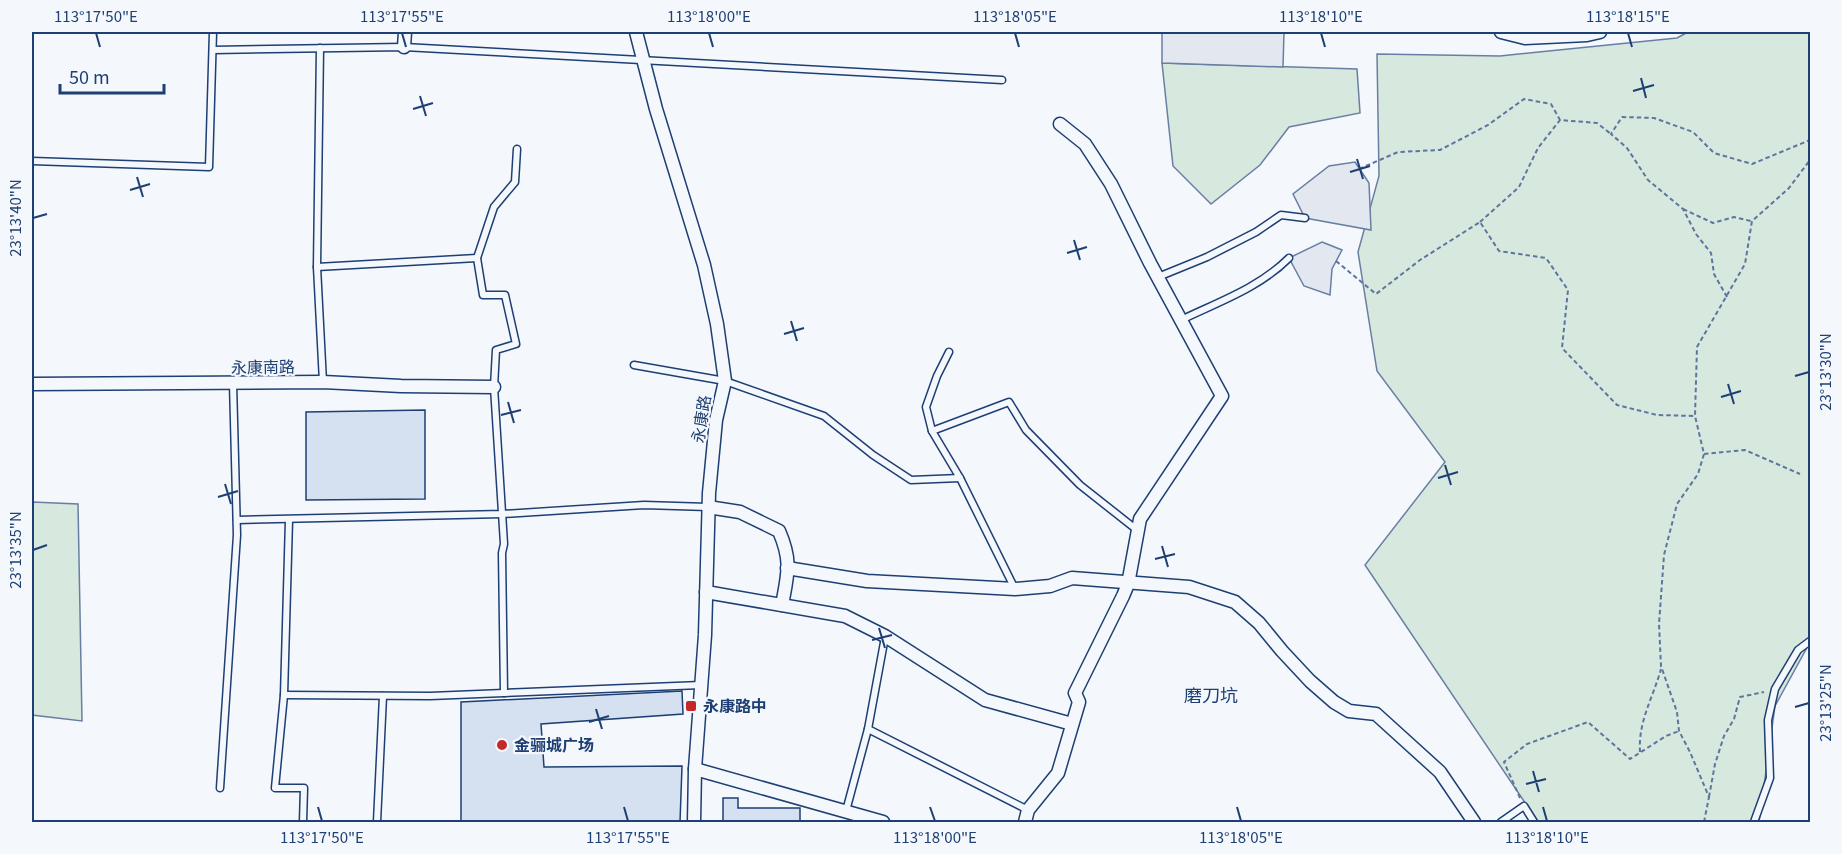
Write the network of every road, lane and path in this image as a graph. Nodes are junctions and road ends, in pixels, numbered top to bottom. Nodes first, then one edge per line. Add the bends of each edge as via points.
1 (213, 32) edge
2 (405, 32) edge
3 (636, 32) edge
4 (1501, 32) edge
5 (1600, 32) edge
6 (404, 47) junction
7 (320, 48) junction
8 (213, 50) junction
9 (644, 59) junction
10 (1002, 80) dead end
11 (1560, 120) junction
12 (1060, 124) dead end
13 (1611, 134) junction
14 (1810, 140) edge
15 (517, 149) dead end
16 (1810, 160) edge
17 (32, 161) edge
18 (1359, 169) dead end
19 (1683, 209) junction
20 (1305, 218) dead end
21 (1752, 221) junction
22 (1480, 222) junction
23 (477, 258) junction
24 (1288, 258) dead end
25 (1336, 261) dead end
26 (317, 267) junction
27 (1158, 277) junction
28 (1727, 297) junction
29 (1180, 320) junction
30 (949, 352) dead end
31 (634, 365) dead end
32 (725, 381) junction
33 (323, 382) junction
34 (233, 383) junction
35 (32, 384) edge
36 (494, 387) junction
37 (1695, 416) junction
38 (932, 431) junction
39 (1704, 454) junction
40 (1800, 474) dead end
41 (960, 478) junction
42 (708, 507) junction
43 (503, 514) junction
44 (237, 520) junction
45 (289, 520) junction
46 (1138, 530) junction
47 (787, 568) junction
48 (1128, 584) junction
49 (1015, 589) junction
50 (706, 592) junction
51 (782, 605) junction
52 (885, 636) junction
53 (1810, 641) edge
54 (1661, 666) junction
55 (701, 685) junction
56 (1775, 689) junction
57 (504, 693) junction
58 (284, 695) junction
59 (383, 696) junction
60 (1072, 724) junction
61 (868, 729) junction
62 (1678, 731) junction
63 (1640, 752) junction
64 (695, 769) junction
65 (220, 788) dead end
66 (1709, 797) junction
67 (1524, 806) junction
68 (845, 812) junction
69 (1027, 816) edge
70 (303, 822) edge
71 (377, 822) edge
72 (694, 822) edge
73 (883, 822) edge
74 (1474, 822) edge
75 (1502, 822) edge
76 (1534, 822) edge
77 (1704, 822) edge
78 (1754, 822) edge

1 - 8 lane
2 - 6 street
3 - 9 street, 永康路
4 - 5 street via 1525,38
6 - 7 lane
6 - 9 lane
7 - 8 lane
7 - 26 lane
8 - 17 lane via 209,167
9 - 10 lane
9 - 32 street, 永康路 via 704,265
11 - 13 path via 1597,123
11 - 18 path via 1551,104 1524,99 1488,125 1440,150 1398,152
11 - 22 path via 1538,148 1519,187
12 - 27 street via 1084,144 1111,184
13 - 14 path via 1622,117 1654,118 1693,132 1714,153 1752,164
13 - 19 path via 1627,148 1648,180
15 - 23 lane via 515,182 494,207
16 - 21 path via 1789,188
19 - 21 path via 1713,223 1734,217
19 - 28 path via 1710,253 1714,274
20 - 27 lane via 1281,215 1207,257
21 - 28 path via 1745,264
22 - 25 path via 1376,294
22 - 37 path via 1499,251 1546,258 1568,290 1562,348 1617,405 1657,415
23 - 26 lane
23 - 36 lane via 483,295 505,295 516,344 496,350
24 - 29 lane via 1274,274
26 - 33 lane
27 - 29 street
28 - 37 path via 1696,347
29 - 46 street via 1222,396 1140,519
30 - 38 lane via 926,407
31 - 32 lane
32 - 41 lane via 824,416 911,480
32 - 42 street, 永康路 via 716,420
33 - 34 street, 永康南路
33 - 36 street, 永康南路
34 - 35 street, 永康南路
34 - 44 lane
36 - 43 lane
37 - 39 path
38 - 41 lane
38 - 46 lane via 1009,402 1026,430 1080,485
39 - 40 path via 1745,450
39 - 54 path via 1698,474 1677,504 1664,555 1659,624
41 - 49 lane
42 - 43 lane via 644,504
42 - 47 street via 740,512 779,531 788,552
42 - 50 street, 永康路
43 - 45 lane
43 - 57 lane
44 - 45 lane
44 - 65 lane
45 - 58 lane
46 - 48 street
47 - 49 street via 867,581
47 - 51 street
48 - 49 street via 1072,578 1050,586
48 - 60 street via 1075,693 1079,702
48 - 74 street via 1189,587 1235,602 1334,702 1349,711 1376,714 1440,771
50 - 51 street
50 - 55 street, 永康路
51 - 52 street via 845,616
52 - 60 street via 985,700
52 - 61 lane
53 - 56 lane via 1798,650
54 - 62 path via 1677,712
54 - 63 path via 1642,719
55 - 57 lane
55 - 64 street, 永康路
56 - 66 path via 1740,698 1715,764
56 - 78 lane via 1768,720 1770,778
57 - 59 lane
58 - 59 lane
58 - 70 lane via 275,788 304,788
59 - 71 lane
60 - 69 street via 1059,773
61 - 68 lane
61 - 69 lane
62 - 63 path
62 - 66 path
63 - 67 path via 1630,759 1588,722 1527,744 1504,762
64 - 68 street
64 - 72 street, 永康路
66 - 77 path
67 - 75 lane
67 - 76 lane
68 - 73 street

